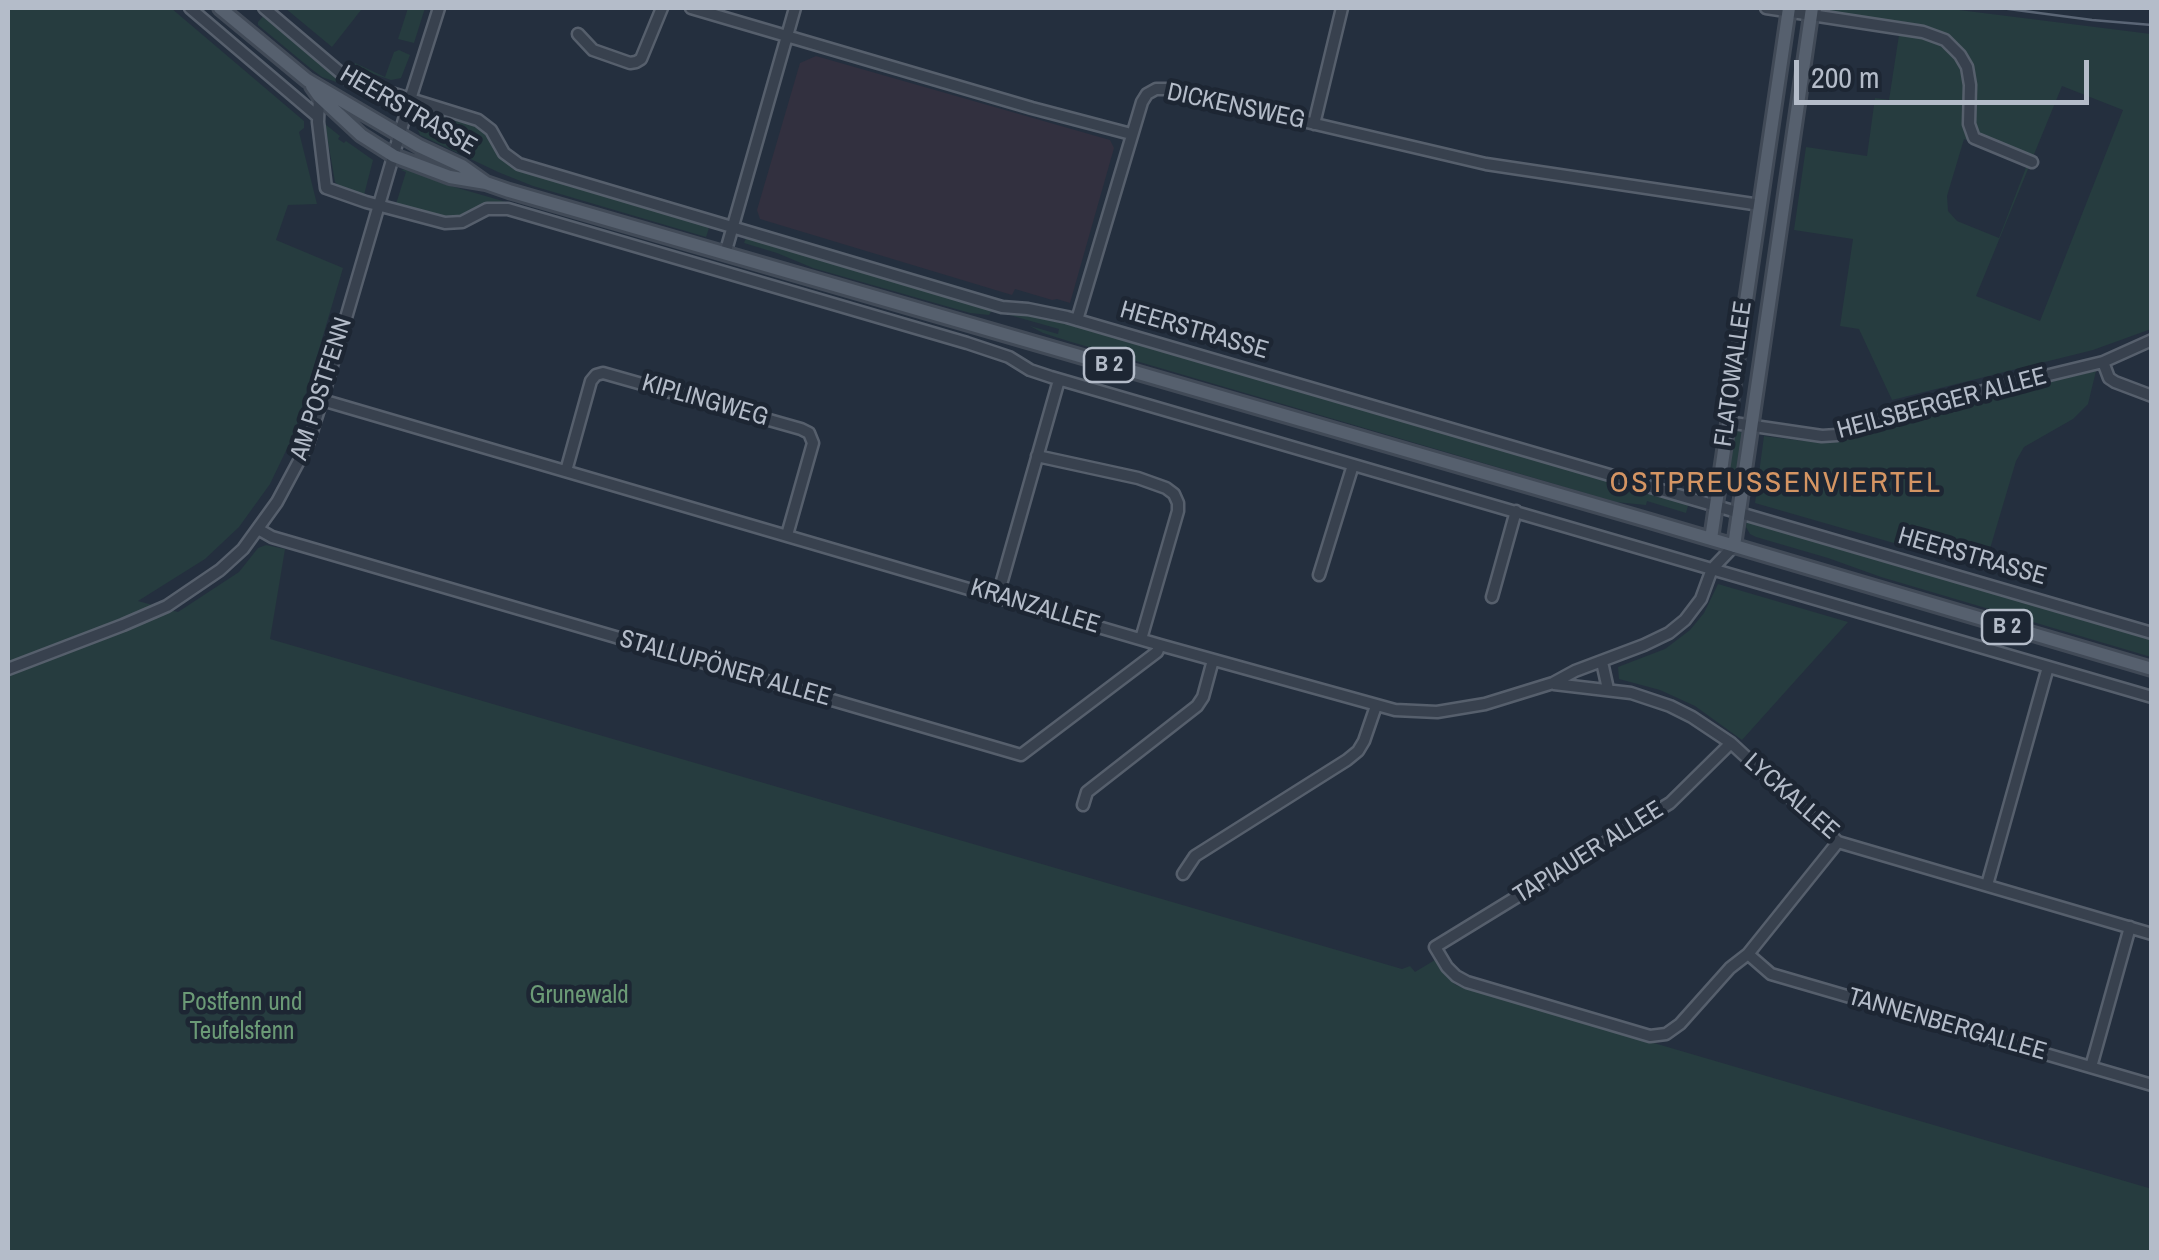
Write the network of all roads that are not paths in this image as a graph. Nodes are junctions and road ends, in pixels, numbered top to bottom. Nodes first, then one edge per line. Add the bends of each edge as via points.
1 (190, 8) edge
2 (220, 8) edge
3 (264, 8) edge
4 (439, 8) edge
5 (662, 8) edge
6 (691, 8) edge
7 (795, 8) edge
8 (1342, 8) edge
9 (1766, 8) edge
10 (1789, 9) edge
11 (1811, 11) edge
12 (578, 34) dead end
13 (788, 36) junction
14 (308, 80) junction
15 (319, 96) junction
16 (410, 100) junction
17 (317, 116) junction
18 (1314, 124) junction
19 (1131, 134) junction
20 (400, 135) junction
21 (394, 156) junction
22 (2032, 162) dead end
23 (486, 182) junction
24 (1760, 205) junction
25 (379, 206) junction
26 (1782, 208) junction
27 (733, 226) junction
28 (725, 254) junction
29 (1076, 320) junction
30 (2152, 340) edge
31 (2102, 362) junction
32 (1059, 380) junction
33 (2152, 396) edge
34 (322, 400) junction
35 (1728, 422) junction
36 (1750, 426) junction
37 (1037, 456) junction
38 (1353, 464) junction
39 (566, 471) junction
40 (1715, 504) junction
41 (1516, 511) junction
42 (1737, 511) junction
43 (258, 529) junction
44 (787, 536) junction
45 (1710, 539) junction
46 (1734, 546) junction
47 (1712, 569) junction
48 (1320, 575) dead end
49 (998, 596) junction
50 (1492, 597) dead end
51 (2152, 632) edge
52 (1141, 639) junction
53 (1160, 644) junction
54 (1213, 660) junction
55 (1602, 662) junction
56 (2048, 667) junction
57 (8, 669) edge
58 (2152, 670) edge
59 (1554, 683) junction
60 (1608, 689) junction
61 (2152, 697) edge
62 (1376, 706) junction
63 (1730, 744) junction
64 (1083, 805) dead end
65 (1838, 842) junction
66 (1183, 874) dead end
67 (1986, 885) junction
68 (2130, 928) junction
69 (2152, 934) edge
70 (1748, 954) junction
71 (2091, 1067) junction
72 (2152, 1085) edge

1 - 17 street, HEERSTRASSE
2 - 14 main road, HEERSTRASSE / B 2
3 - 16 street, HEERSTRASSE via 350,80
4 - 16 street, AM POSTFENN
5 - 12 street via 636,62 593,50
6 - 13 street
7 - 13 street
8 - 18 street
9 - 10 street
10 - 11 street
10 - 24 main road, FLATOWALLEE
11 - 22 street via 1944,40 1966,66 1974,138
11 - 26 main road, FLATOWALLEE
13 - 19 street
13 - 27 street
14 - 15 main road, HEERSTRASSE / B 2
14 - 20 main road, HEERSTRASSE / B 2
15 - 17 street, HEERSTRASSE
15 - 21 main road, HEERSTRASSE / B 2
16 - 20 street, AM POSTFENN
16 - 27 street, HEERSTRASSE via 484,124 519,164
17 - 25 street, HEERSTRASSE via 326,188
18 - 19 street, DICKENSWEG via 1166,89 1147,94
18 - 24 street, DICKENSWEG via 1486,164
19 - 29 street
20 - 21 street, AM POSTFENN
20 - 23 main road, HEERSTRASSE / B 2
21 - 23 main road, HEERSTRASSE / B 2
21 - 25 street, AM POSTFENN
23 - 28 main road, HEERSTRASSE / B 2
24 - 26 main road
24 - 35 main road, FLATOWALLEE
25 - 32 street, HEERSTRASSE via 446,223 508,209 1009,357
25 - 34 street, AM POSTFENN
26 - 36 main road, FLATOWALLEE
27 - 28 street
27 - 29 street, HEERSTRASSE via 1002,306
28 - 45 main road, HEERSTRASSE / B 2
29 - 40 street, HEERSTRASSE
30 - 31 street, HEILSBERGER ALLEE
31 - 33 street via 2109,378
31 - 36 street, HEILSBERGER ALLEE via 1836,434
32 - 37 street
32 - 38 street, HEERSTRASSE
34 - 39 street, KRANZALLEE
34 - 43 street, AM POSTFENN via 308,444
35 - 36 street, HEILSBERGER ALLEE
35 - 40 main road, FLATOWALLEE
36 - 42 main road, FLATOWALLEE
37 - 49 street
37 - 52 street via 1138,478 1174,494 1178,512
38 - 41 street, HEERSTRASSE
38 - 48 street
39 - 44 street, KRANZALLEE
39 - 44 street, KIPLINGWEG via 596,374 798,428 812,443
40 - 42 street, HEERSTRASSE
40 - 45 main road, FLATOWALLEE
41 - 47 street, HEERSTRASSE
41 - 50 street
42 - 46 main road, FLATOWALLEE
42 - 51 street, HEERSTRASSE
43 - 53 street, STALLUPÖNER ALLEE via 1021,755 1158,652
43 - 57 street, AM POSTFENN via 220,570 167,606
44 - 49 street, KRANZALLEE
45 - 46 main road, HEERSTRASSE / B 2
45 - 47 street
46 - 47 street
46 - 58 main road, HEERSTRASSE / B 2
47 - 55 street, KRANZALLEE via 1701,599 1677,628
47 - 56 street, HEERSTRASSE
49 - 52 street, KRANZALLEE
52 - 53 street, KRANZALLEE
53 - 54 street, KRANZALLEE
54 - 62 street, KRANZALLEE
54 - 64 street via 1197,706 1088,792
55 - 59 street, KRANZALLEE
55 - 60 street
56 - 61 street, HEERSTRASSE
56 - 67 street
59 - 60 street, LYCKALLEE
59 - 62 street, KRANZALLEE via 1459,710
60 - 63 street, LYCKALLEE via 1670,706
62 - 66 street via 1364,742 1347,760 1195,856
63 - 65 street, LYCKALLEE
63 - 70 street, TAPIAUER ALLEE via 1670,804 1435,947 1467,982 1650,1036 1674,1030
65 - 67 street, LYCKALLEE
65 - 70 street
67 - 68 street, LYCKALLEE
68 - 69 street, LYCKALLEE
68 - 71 street
70 - 71 street, TANNENBERGALLEE via 1771,974
71 - 72 street, TANNENBERGALLEE

